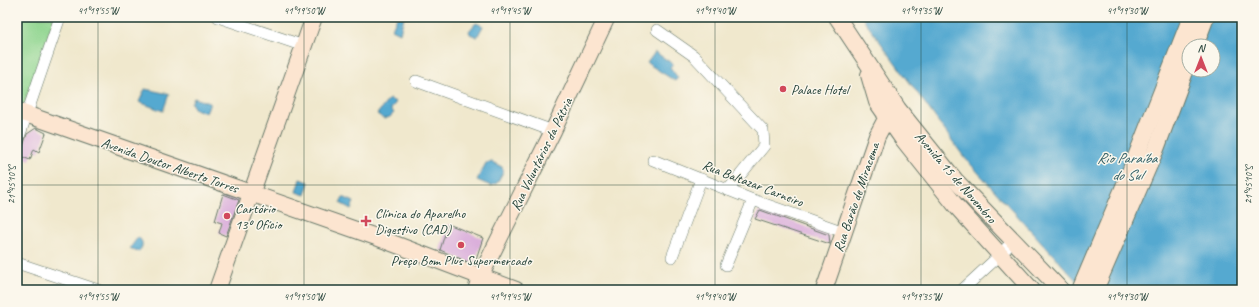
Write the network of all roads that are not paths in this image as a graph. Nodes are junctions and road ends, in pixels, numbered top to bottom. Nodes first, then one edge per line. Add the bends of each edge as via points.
1 (60, 17) edge
2 (218, 17) edge
3 (314, 17) edge
4 (607, 17) edge
5 (837, 17) edge
6 (1191, 17) edge
7 (1206, 17) edge
8 (657, 30) dead end
9 (1198, 38) edge
10 (304, 46) junction
11 (1183, 78) edge
12 (416, 81) dead end
13 (22, 113) edge
14 (892, 113) junction
15 (553, 131) junction
16 (17, 143) edge
17 (652, 160) dead end
18 (701, 179) junction
19 (728, 190) junction
20 (251, 193) junction
21 (753, 200) junction
22 (844, 232) junction
23 (1012, 241) junction
24 (1000, 256) junction
25 (672, 257) dead end
26 (17, 263) edge
27 (726, 265) dead end
28 (478, 283) edge
29 (98, 290) edge
30 (217, 290) edge
31 (516, 290) edge
32 (824, 290) edge
33 (962, 290) edge
34 (1032, 290) edge
35 (1061, 290) edge
36 (1080, 290) edge
37 (1095, 290) edge

1 - 13 street
2 - 10 street
3 - 10 main road
4 - 15 main road, Rua Voluntários da Pátria
5 - 14 main road, Avenida 15 de Novembro via 862,54
6 - 36 main road
7 - 9 main road
8 - 19 street via 694,56 763,130 764,146
10 - 20 main road
11 - 37 main road via 1156,149
12 - 15 street
13 - 16 street
13 - 20 main road, Avenida Doutor Alberto Torres
14 - 22 main road, Rua Barão de Miracema via 867,162
14 - 23 main road, Avenida 15 de Novembro
14 - 24 main road, Avenida 15 de Novembro via 956,206
15 - 28 main road, Rua Voluntários da Pátria
17 - 18 street, Rua Baltazar Carneiro
18 - 19 street, Rua Baltazar Carneiro
18 - 25 street
19 - 21 street, Rua Baltazar Carneiro
20 - 28 main road, Avenida Doutor Alberto Torres
20 - 30 main road
21 - 22 street, Rua Baltazar Carneiro
21 - 27 street
22 - 32 main road, Rua Barão de Miracema
23 - 24 street
23 - 35 main road, Avenida 15 de Novembro
24 - 33 street
24 - 34 main road, Avenida 15 de Novembro
26 - 29 street
28 - 31 main road, Avenida Doutor Alberto Torres

